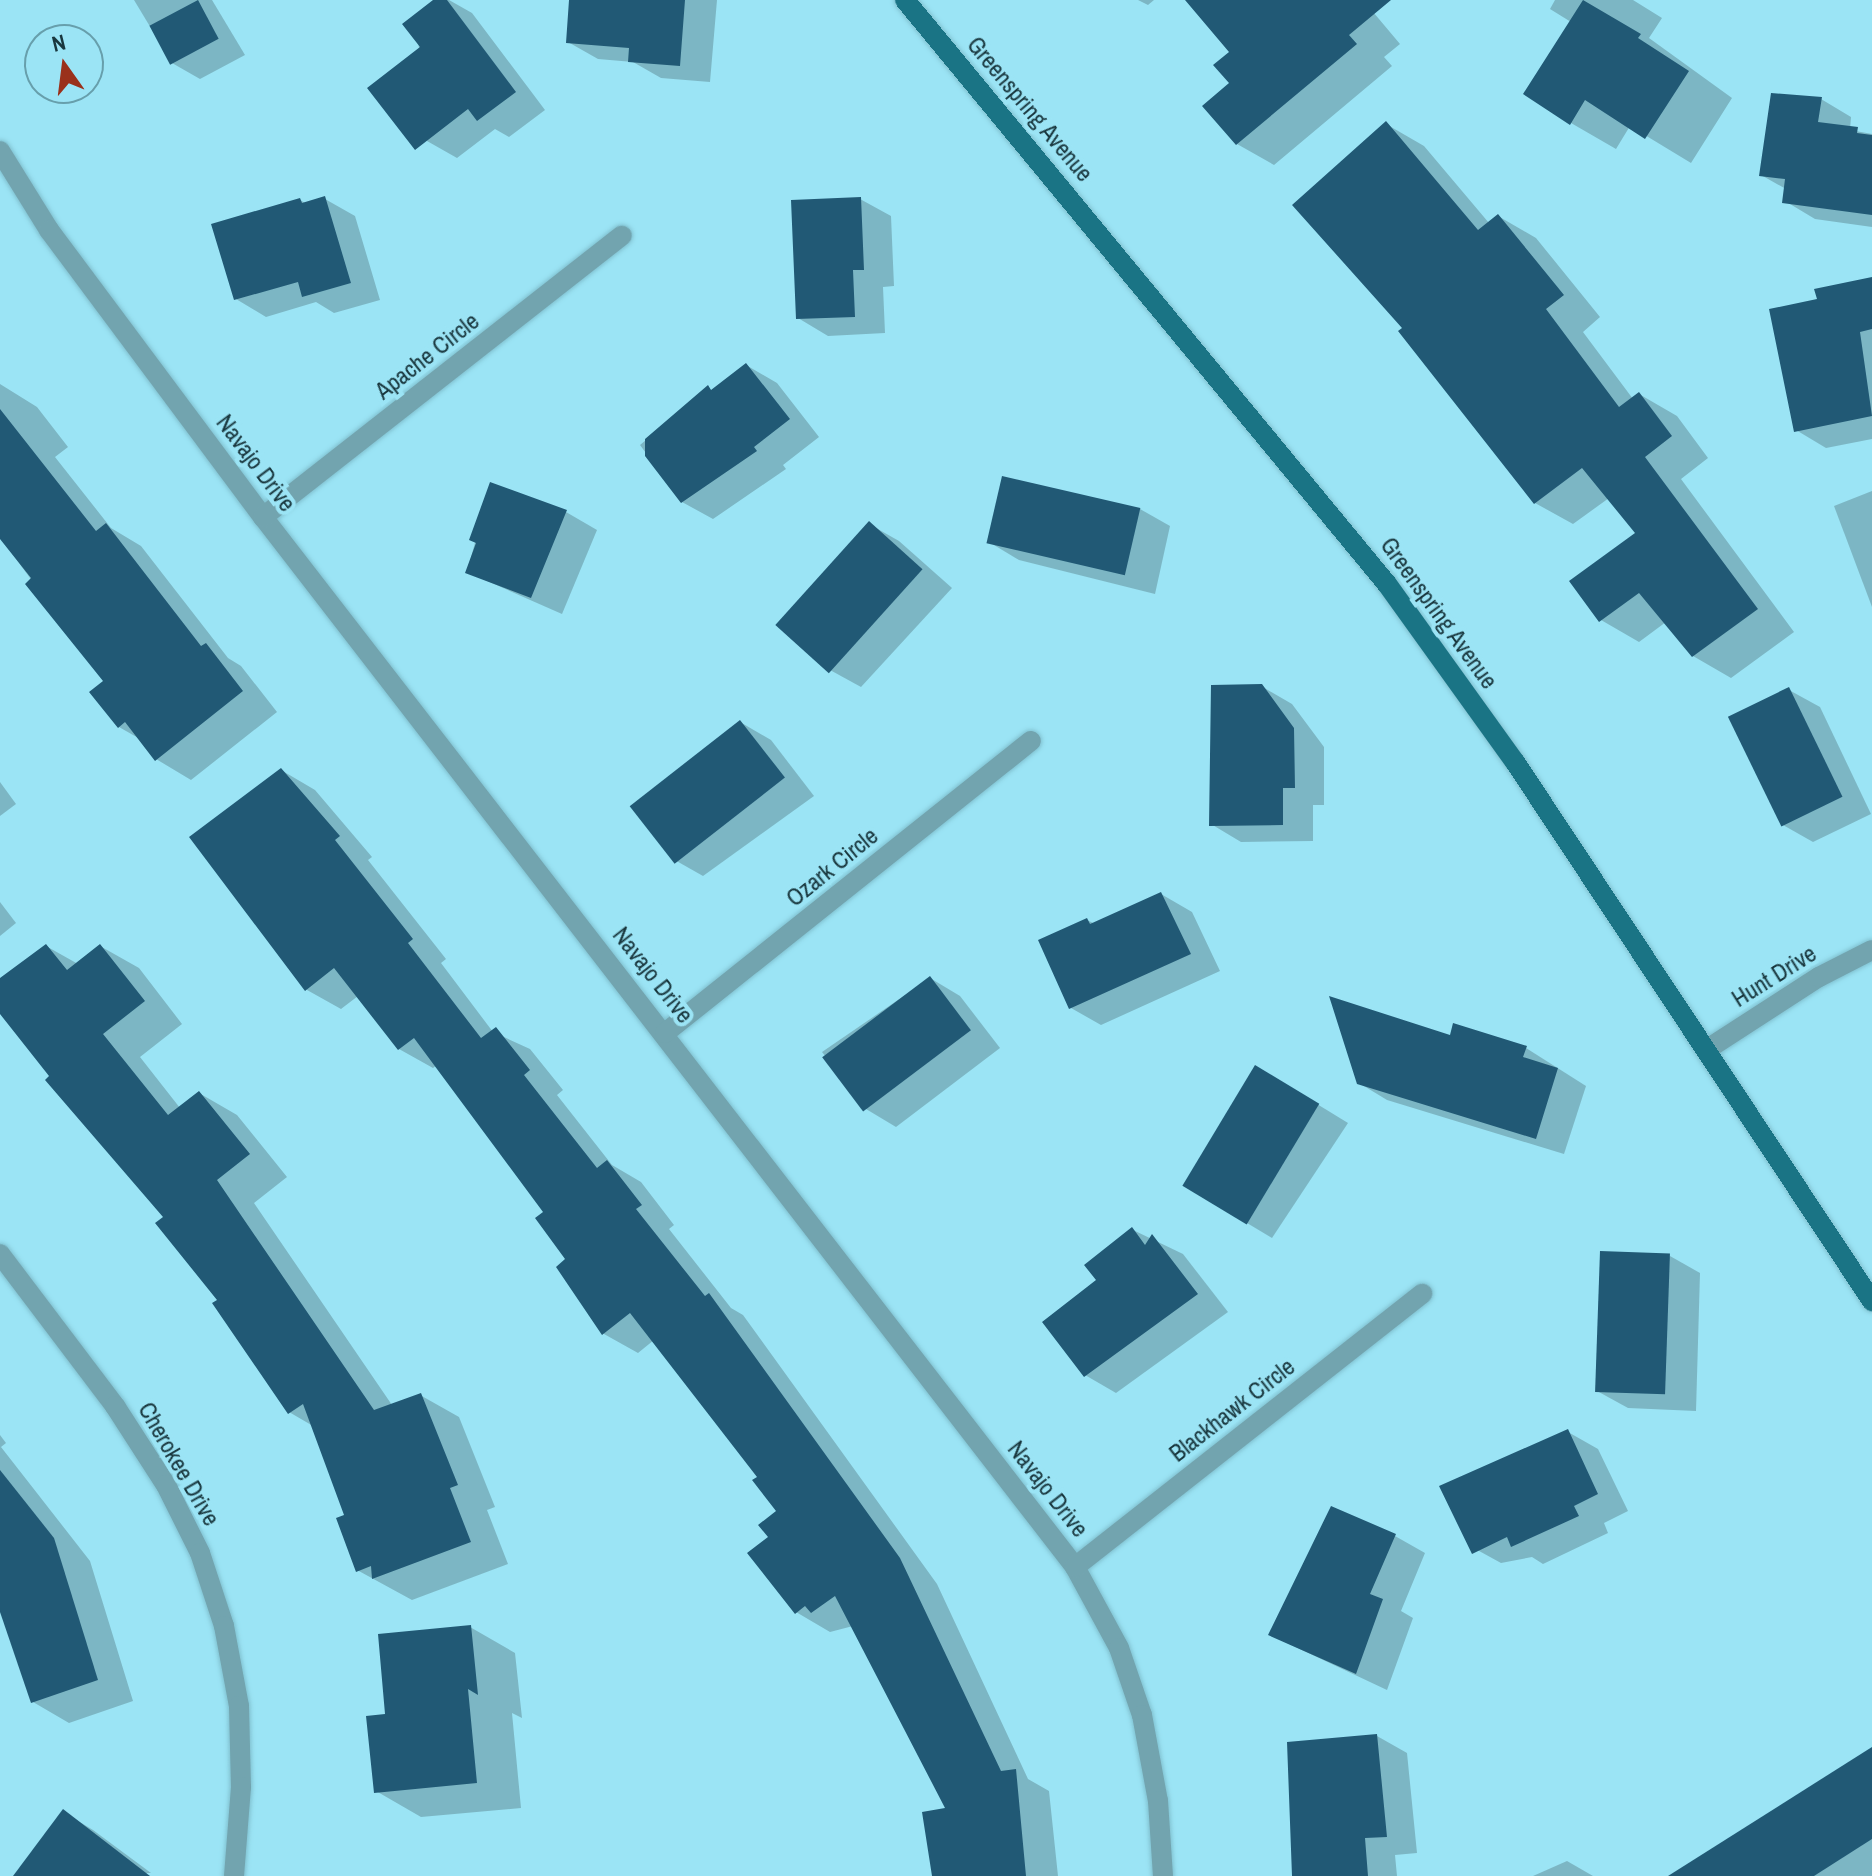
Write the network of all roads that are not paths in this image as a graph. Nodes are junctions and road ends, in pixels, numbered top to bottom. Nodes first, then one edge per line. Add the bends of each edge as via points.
1 (905, 0) edge
2 (0, 151) edge
3 (622, 236) dead end
4 (263, 517) junction
5 (1031, 741) dead end
6 (1872, 950) edge
7 (665, 1033) junction
8 (1706, 1050) junction
9 (0, 1254) edge
10 (1422, 1294) dead end
11 (1872, 1301) edge
12 (1075, 1567) junction
13 (234, 1876) edge
14 (1163, 1876) edge

1 - 8 main road, Greenspring Avenue via 1387,584 1515,762
2 - 4 street, Navajo Drive via 49,230
3 - 4 street, Apache Circle
4 - 7 street, Navajo Drive
5 - 7 street, Ozark Circle
6 - 8 street, Hunt Drive via 1819,977
7 - 12 street, Navajo Drive
8 - 11 main road, Greenspring Avenue
9 - 13 street, Cherokee Drive via 115,1406 166,1485 200,1553 224,1626 239,1706 241,1787
10 - 12 street, Blackhawk Circle
12 - 14 street, Navajo Drive via 1119,1648 1142,1715 1158,1801

